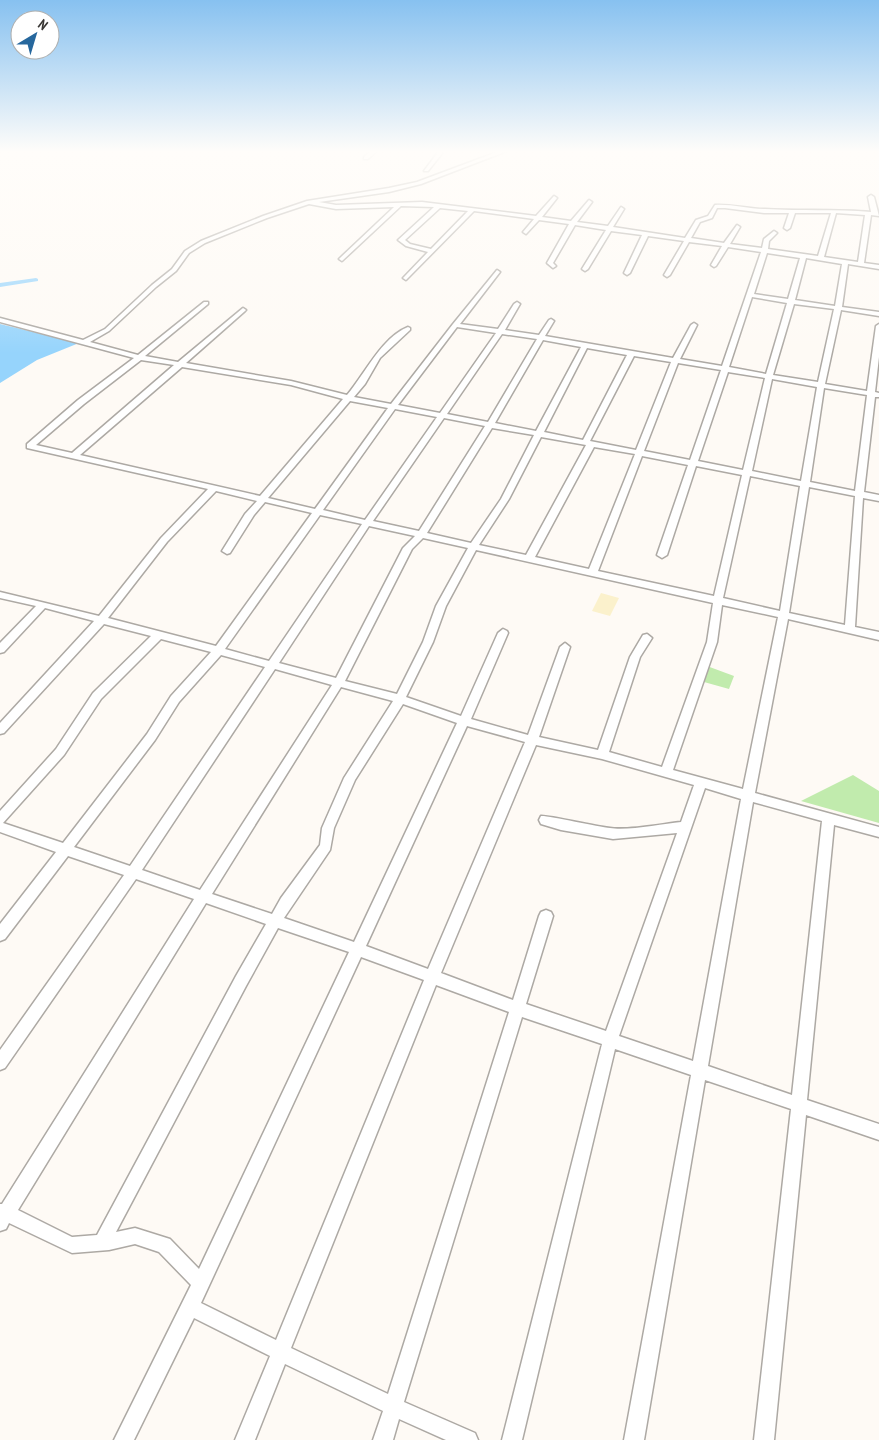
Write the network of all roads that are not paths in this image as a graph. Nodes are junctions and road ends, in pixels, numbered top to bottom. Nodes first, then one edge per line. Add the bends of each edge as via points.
1 (262, 218) edge
2 (385, 218) edge
3 (425, 218) edge
4 (463, 218) edge
5 (537, 218) edge
6 (538, 218) edge
7 (577, 218) edge
8 (616, 218) edge
9 (706, 218) edge
10 (790, 218) edge
11 (832, 218) edge
12 (873, 218) edge
13 (573, 223) junction
14 (737, 227) dead end
15 (610, 228) junction
16 (787, 228) dead end
17 (526, 232) dead end
18 (646, 233) junction
19 (774, 233) dead end
20 (686, 239) junction
21 (725, 244) junction
22 (765, 250) junction
23 (433, 251) junction
24 (804, 256) junction
25 (342, 259) dead end
26 (820, 259) junction
27 (845, 263) junction
28 (714, 265) dead end
29 (861, 265) junction
30 (554, 266) dead end
31 (879, 267) edge
32 (585, 269) dead end
33 (497, 272) dead end
34 (627, 273) dead end
35 (666, 275) dead end
36 (406, 278) dead end
37 (749, 295) junction
38 (791, 301) junction
39 (206, 303) dead end
40 (517, 304) dead end
41 (838, 308) junction
42 (243, 310) dead end
43 (879, 314) edge
44 (0, 320) edge
45 (551, 321) dead end
46 (455, 325) junction
47 (694, 325) dead end
48 (879, 326) edge
49 (408, 329) dead end
50 (501, 331) junction
51 (542, 338) junction
52 (85, 342) junction
53 (585, 345) junction
54 (632, 353) junction
55 (138, 358) junction
56 (676, 360) junction
57 (176, 365) junction
58 (724, 368) junction
59 (769, 376) junction
60 (822, 385) junction
61 (876, 394) edge
62 (348, 398) junction
63 (394, 406) junction
64 (443, 416) junction
65 (490, 425) junction
66 (538, 433) junction
67 (588, 443) junction
68 (639, 453) junction
69 (72, 457) junction
70 (692, 463) junction
71 (747, 474) junction
72 (805, 484) junction
73 (215, 487) junction
74 (859, 495) junction
75 (879, 498) edge
76 (264, 499) junction
77 (318, 512) junction
78 (367, 523) junction
79 (421, 535) junction
80 (473, 547) junction
81 (227, 551) dead end
82 (662, 556) dead end
83 (529, 559) junction
84 (592, 573) junction
85 (0, 595) edge
86 (718, 600) junction
87 (43, 604) junction
88 (784, 615) junction
89 (101, 620) junction
90 (850, 630) junction
91 (503, 634) dead end
92 (160, 635) junction
93 (879, 636) edge
94 (647, 638) dead end
95 (565, 647) dead end
96 (0, 649) edge
97 (218, 651) junction
98 (271, 665) junction
99 (338, 684) junction
100 (400, 700) junction
101 (464, 721) junction
102 (0, 730) edge
103 (532, 740) junction
104 (602, 755) junction
105 (666, 773) junction
106 (701, 782) junction
107 (748, 796) junction
108 (829, 818) junction
109 (0, 819) edge
110 (545, 820) dead end
111 (0, 827) edge
112 (685, 827) junction
113 (879, 832) edge
114 (64, 850) junction
115 (133, 873) junction
116 (203, 897) junction
117 (546, 916) dead end
118 (276, 922) junction
119 (0, 935) edge
120 (357, 949) junction
121 (432, 977) junction
122 (517, 1008) junction
123 (610, 1040) junction
124 (0, 1063) edge
125 (699, 1070) junction
126 (799, 1105) junction
127 (879, 1132) edge
128 (2, 1217) edge
129 (102, 1242) junction
130 (201, 1283) junction
131 (190, 1307) junction
132 (281, 1352) junction
133 (395, 1407) junction
134 (124, 1440) edge
135 (245, 1440) edge
136 (384, 1440) edge
137 (468, 1440) edge
138 (512, 1440) edge
139 (634, 1440) edge
140 (764, 1440) edge

1 - 52 street via 194,246 174,270 107,330
2 - 25 street
3 - 23 street via 401,240
4 - 23 street
5 - 17 street
6 - 13 street
7 - 13 street
8 - 15 street
9 - 20 street via 698,221
10 - 16 street
11 - 26 street
12 - 29 street
13 - 15 street
13 - 30 street via 556,249 550,263
14 - 21 street
15 - 18 street
15 - 32 street
18 - 20 street
18 - 34 street
19 - 22 street via 766,240
20 - 21 street
20 - 35 street
21 - 22 street
21 - 28 street
22 - 24 street
22 - 37 street
23 - 36 street
24 - 26 street
24 - 38 street
26 - 27 street
27 - 29 street
27 - 41 street
29 - 31 street
33 - 46 street
37 - 38 street
37 - 58 street
38 - 41 street
38 - 59 street
39 - 55 street
40 - 50 street
41 - 43 street
41 - 60 street
42 - 57 street
44 - 52 street
45 - 51 street
46 - 50 street
46 - 63 street
47 - 56 street
48 - 61 street
49 - 62 street via 376,359
50 - 51 street
50 - 64 street
51 - 53 street
51 - 65 street
52 - 55 street
53 - 54 street
53 - 66 street
54 - 56 street
54 - 67 street
55 - 57 street
55 - 69 street via 30,446
56 - 58 street
56 - 68 street
57 - 62 street via 291,383
57 - 69 street
58 - 59 street
58 - 70 street
59 - 60 street
59 - 71 street
60 - 61 street
60 - 72 street
61 - 74 street
62 - 63 street
62 - 76 street
63 - 64 street
63 - 77 street
64 - 65 street
64 - 78 street
65 - 66 street
65 - 79 street
66 - 67 street
66 - 80 street via 505,499
67 - 68 street
67 - 83 street
68 - 70 street
68 - 84 street
69 - 73 street
70 - 71 street
70 - 82 street
71 - 72 street
71 - 86 street
72 - 74 street
72 - 88 street
73 - 76 street
73 - 89 street via 164,540
74 - 75 street
74 - 90 street
76 - 77 street
76 - 81 street via 250,514
77 - 78 street
77 - 97 street
78 - 79 street
78 - 98 street
79 - 80 street
79 - 99 street via 408,548
80 - 83 street
80 - 100 street via 441,606
83 - 84 street
84 - 86 street
85 - 87 street
86 - 88 street
86 - 105 street via 712,642
87 - 89 street
87 - 96 street
88 - 90 street
88 - 107 street
89 - 92 street
89 - 102 street
90 - 93 street
91 - 101 street
92 - 97 street
92 - 109 street via 97,696 60,752
94 - 104 street via 635,657
95 - 103 street
97 - 98 street
97 - 114 street via 175,699 151,737
98 - 99 street
98 - 115 street
99 - 100 street
99 - 116 street
100 - 101 street
100 - 118 street via 350,778 328,828 326,846 286,902
101 - 103 street
101 - 120 street
103 - 104 street
103 - 121 street
104 - 105 street
105 - 106 street
106 - 107 street
106 - 112 street
107 - 108 street
107 - 125 street
108 - 113 street
108 - 126 street
110 - 112 street via 613,834
111 - 114 street
112 - 123 street
114 - 115 street
114 - 119 street
115 - 116 street
115 - 124 street
116 - 118 street
116 - 128 street
117 - 122 street
118 - 120 street
118 - 129 street via 241,981
120 - 121 street
120 - 130 street
121 - 122 street
121 - 132 street
122 - 123 street
122 - 133 street
123 - 125 street
123 - 138 street
125 - 126 street
125 - 139 street
126 - 127 street
126 - 140 street
128 - 129 street via 27,1222 72,1245
129 - 130 street via 135,1236 164,1245
130 - 131 street
131 - 132 street
131 - 134 street
132 - 133 street
132 - 135 street
133 - 136 street
133 - 137 street

